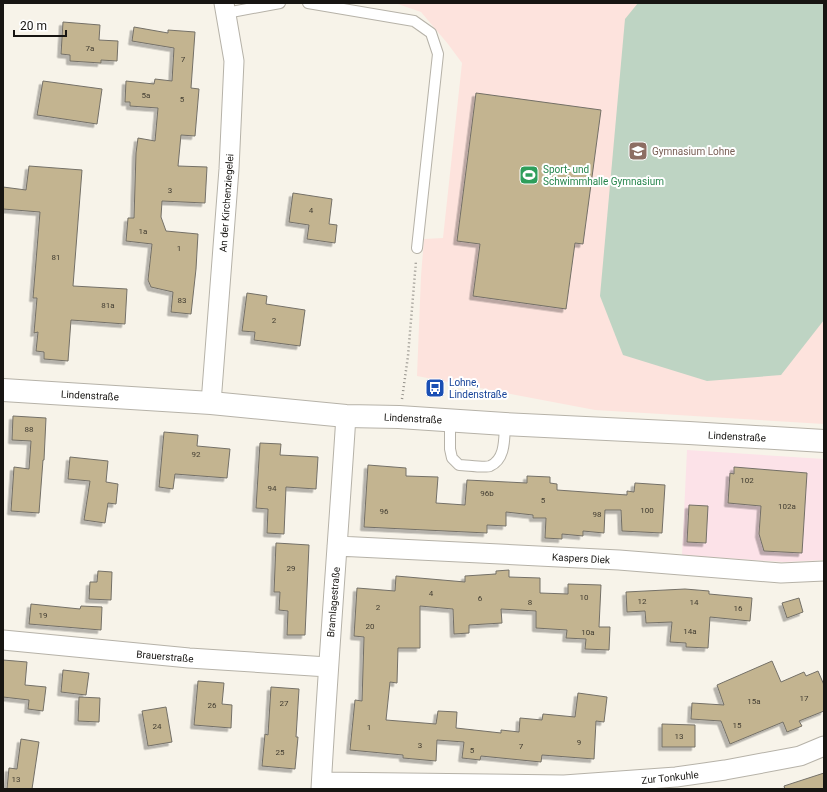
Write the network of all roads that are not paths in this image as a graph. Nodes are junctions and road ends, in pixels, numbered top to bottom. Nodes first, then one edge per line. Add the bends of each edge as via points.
1 (280, 3) edge
2 (308, 3) edge
3 (225, 8) edge
4 (417, 248) road end
5 (3, 390) edge
6 (211, 403) junction
7 (346, 416) junction
8 (450, 420) junction
9 (505, 424) junction
10 (824, 441) edge
11 (338, 546) junction
12 (824, 571) edge
13 (3, 640) edge
14 (328, 666) junction
15 (824, 746) edge
16 (321, 785) edge

1 - 3 lane
2 - 4 lane via 414,21 431,33 438,54
3 - 6 street, An der Kirchenziegelei via 234,61 229,169
5 - 6 street, Lindenstraße
6 - 7 street, Lindenstraße
7 - 8 street, Lindenstraße
7 - 11 street, Bramlagestraße
8 - 9 street, Lindenstraße
8 - 9 lane via 450,449 452,458 459,465 489,466 497,461 503,451
9 - 10 street, Lindenstraße
11 - 12 street, Kaspers Diek via 619,560 781,573
11 - 14 street, Bramlagestraße
13 - 14 street, Brauerstraße via 189,658
14 - 16 street, Bramlagestraße
15 - 16 street, Zur Tonkuhle via 800,756 676,777 564,785

